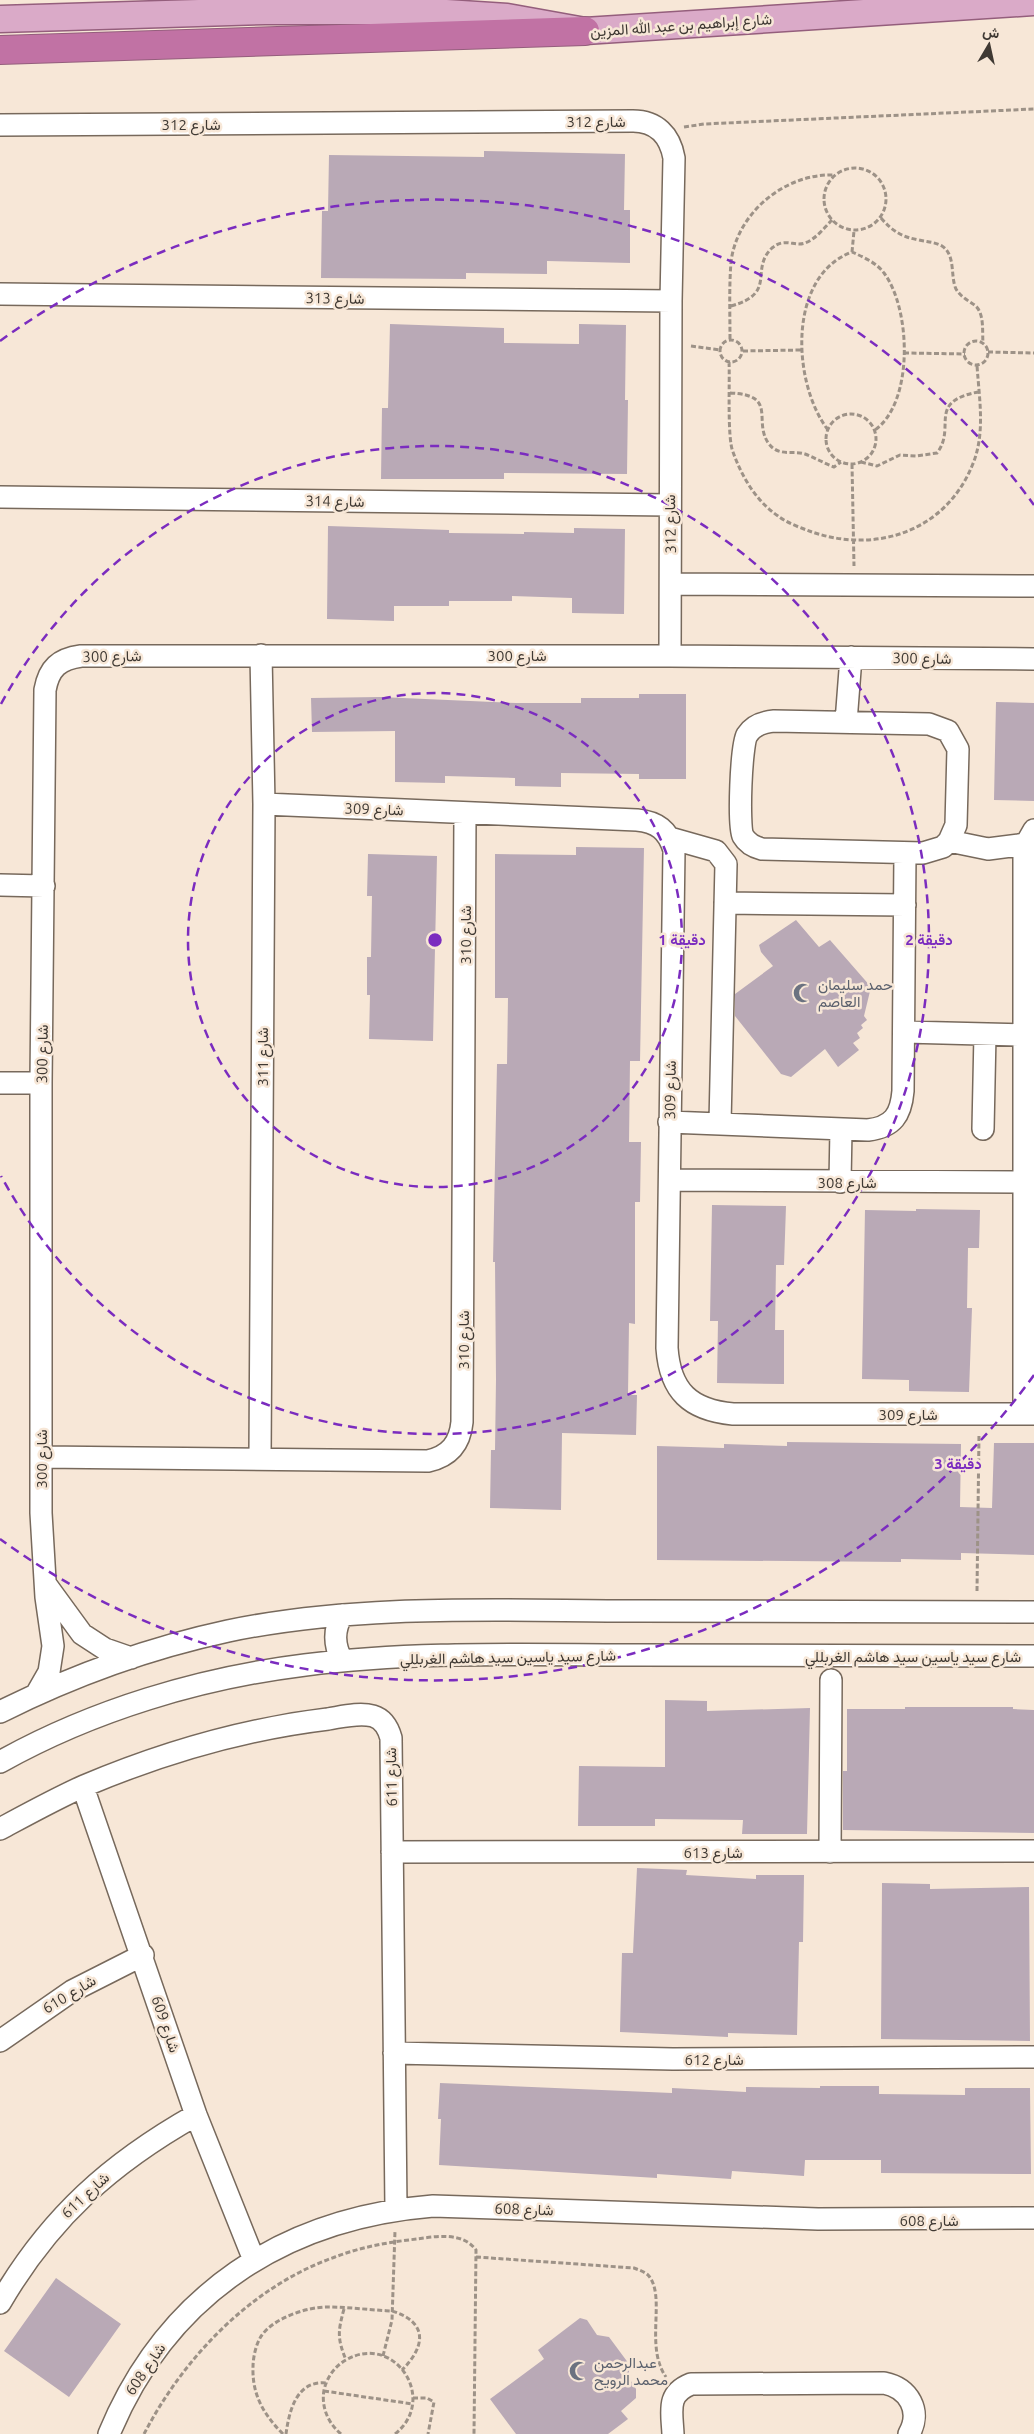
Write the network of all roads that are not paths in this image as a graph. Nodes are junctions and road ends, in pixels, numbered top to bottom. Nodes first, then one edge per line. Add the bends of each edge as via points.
1 (476, 0) edge
2 (1034, 2) edge
3 (416, 11) junction
4 (0, 19) edge
5 (585, 31) junction
6 (0, 50) edge
7 (0, 125) edge
8 (0, 294) edge
9 (671, 301) junction
10 (0, 497) edge
11 (669, 505) junction
12 (671, 584) junction
13 (1034, 586) edge
14 (261, 655) junction
15 (670, 656) junction
16 (851, 657) junction
17 (1034, 659) edge
18 (846, 722) junction
19 (264, 804) junction
20 (466, 813) junction
21 (1030, 837) edge
22 (670, 838) junction
23 (949, 841) junction
24 (905, 853) junction
25 (0, 885) edge
26 (44, 886) junction
27 (725, 903) junction
28 (905, 905) junction
29 (905, 1032) junction
30 (985, 1034) junction
31 (1023, 1035) junction
32 (0, 1083) edge
33 (41, 1083) junction
34 (669, 1122) junction
35 (720, 1123) junction
36 (841, 1129) junction
37 (983, 1129) dead end
38 (1029, 1147) edge
39 (670, 1180) junction
40 (840, 1182) junction
41 (1024, 1182) junction
42 (1029, 1414) edge
43 (41, 1456) junction
44 (260, 1458) junction
45 (47, 1586) junction
46 (1034, 1612) edge
47 (342, 1615) junction
48 (1034, 1656) edge
49 (131, 1658) junction
50 (342, 1661) junction
51 (831, 1680) dead end
52 (37, 1694) junction
53 (0, 1712) edge
54 (0, 1762) edge
55 (83, 1787) junction
56 (0, 1829) edge
57 (1034, 1851) edge
58 (392, 1852) junction
59 (830, 1852) junction
60 (142, 1955) junction
61 (0, 2041) edge
62 (394, 2053) junction
63 (1034, 2057) edge
64 (196, 2115) junction
65 (396, 2209) junction
66 (1034, 2218) edge
67 (254, 2260) junction
68 (0, 2303) edge
69 (674, 2433) edge
70 (109, 2434) edge
71 (908, 2434) edge

1 - 3 main road
2 - 5 main road, شارع إبراهيم بن عبد الله المزين
3 - 4 main road, شارع إبراهيم بن عبد الله المزين
3 - 5 main road, شارع إبراهيم بن عبد الله المزين via 507,17
5 - 6 highway
7 - 9 street, شارع 312 via 643,121 661,130 668,138 674,158
8 - 9 street, شارع 313
9 - 11 street, شارع 312
10 - 11 street, شارع 314
11 - 12 street, شارع 312
12 - 13 street
12 - 15 street, شارع 312
14 - 15 street, شارع 300
14 - 19 street, شارع 311
14 - 26 street, شارع 300 via 81,656 67,658 55,665 47,677 45,690
15 - 16 street, شارع 300
16 - 17 street, شارع 300
16 - 18 street
18 - 23 street via 936,725 953,736 958,748 956,826
18 - 24 street via 774,722 751,730 742,752 741,823 744,837 762,849
19 - 20 street, شارع 309
19 - 44 street, شارع 311
20 - 22 street, شارع 309 via 650,821
20 - 44 street, شارع 310 via 461,1431 446,1454 428,1461
21 - 23 street via 988,849
21 - 31 street via 1024,855
22 - 27 street via 709,848 722,857 726,872
22 - 34 street, شارع 309 via 674,850
23 - 24 street via 930,852
24 - 28 street
25 - 26 street
26 - 33 street, شارع 300
27 - 28 street
27 - 35 street
28 - 29 street
29 - 30 street
29 - 36 street via 902,1100 896,1119 879,1129
30 - 31 street
30 - 37 street
31 - 38 street
32 - 33 street
33 - 43 street, شارع 300
34 - 35 street
34 - 39 street, شارع 309
35 - 36 street
36 - 40 street
38 - 41 street
39 - 40 street, شارع 308
39 - 42 street, شارع 309 via 668,1369 678,1388 692,1403 711,1412 733,1414
40 - 41 street, شارع 308
41 - 42 street
43 - 44 street, شارع 310
43 - 45 street, شارع 300 via 42,1537
45 - 49 street via 82,1634 105,1649
45 - 52 street, شارع 300 via 53,1646 49,1672
46 - 47 street via 505,1611
47 - 49 street via 228,1631
47 - 50 street via 335,1633
48 - 50 street, شارع سيد ياسين سيد هاشم الغربللي via 507,1655
49 - 52 street
50 - 54 street, شارع سيد ياسين سيد هاشم الغربللي via 261,1672 170,1693 84,1722
51 - 59 street
52 - 53 street
55 - 56 street, شارع 611
55 - 58 street, شارع 611 via 167,1755 225,1738 313,1720 374,1716 386,1724 391,1738
55 - 60 street, شارع 609
57 - 59 street, شارع 613
58 - 59 street, شارع 613
58 - 62 street, شارع 611
60 - 61 street, شارع 610 via 72,1991
60 - 64 street, شارع 609
62 - 63 street, شارع 612 via 683,2059
62 - 65 street, شارع 611
64 - 67 street, شارع 609
64 - 68 street, شارع 611 via 129,2156 75,2202 34,2249
65 - 66 street, شارع 608 via 460,2207 818,2219
65 - 67 street, شارع 608 via 323,2228
67 - 70 street, شارع 608 via 197,2304 175,2327 137,2378
69 - 71 street via 672,2400 676,2392 691,2384 884,2383 910,2397 914,2415

